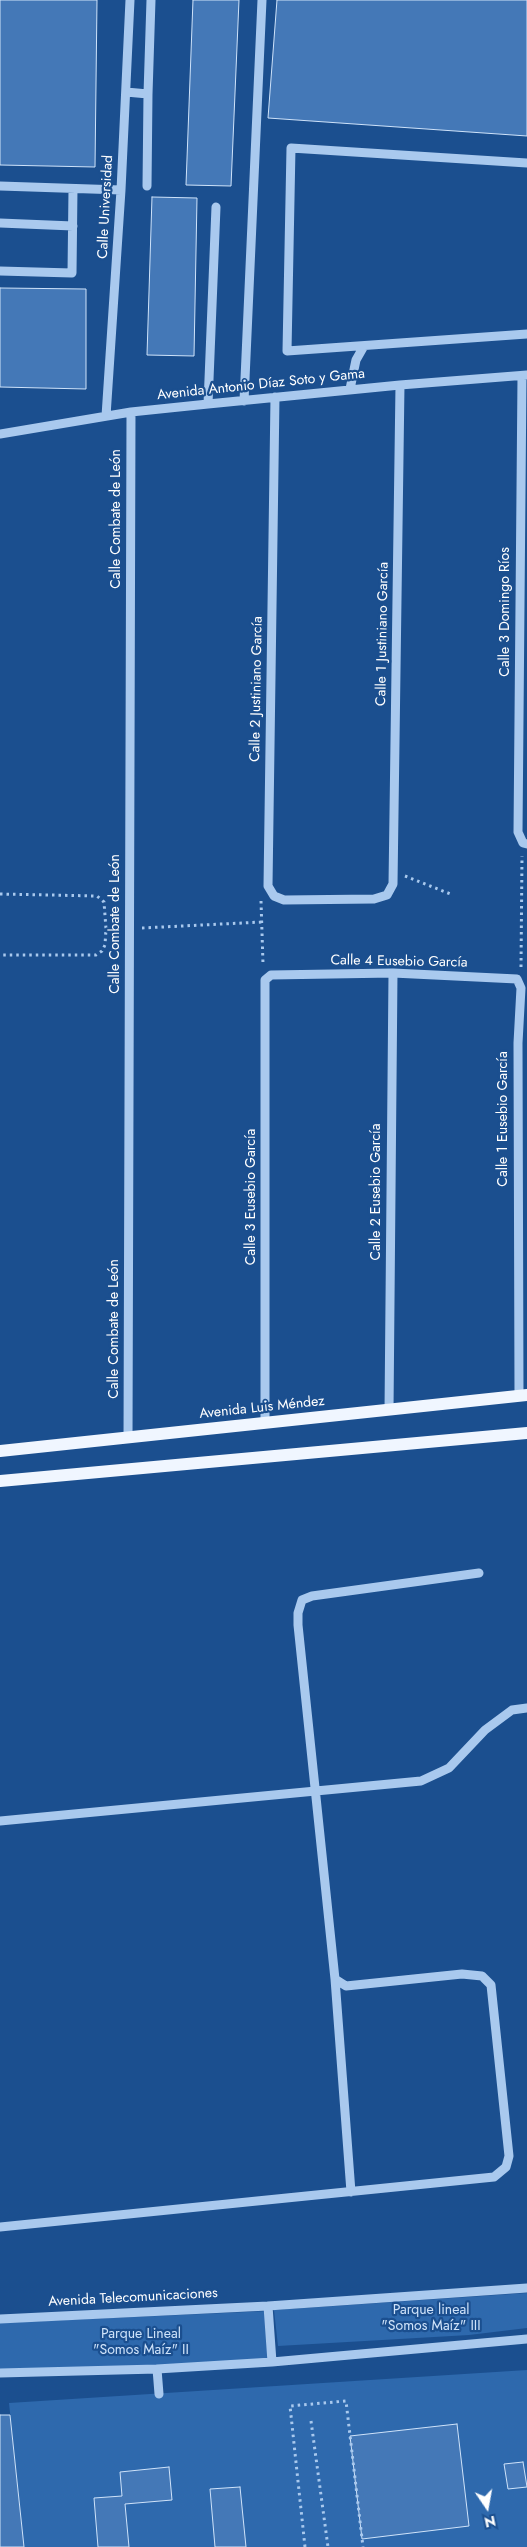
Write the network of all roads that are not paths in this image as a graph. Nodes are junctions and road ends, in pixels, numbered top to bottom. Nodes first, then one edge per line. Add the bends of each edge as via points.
1 (130, 0) edge
2 (151, 0) edge
3 (262, 0) edge
4 (126, 92) junction
5 (148, 94) junction
6 (527, 162) edge
7 (0, 186) edge
8 (147, 186) dead end
9 (73, 189) junction
10 (121, 190) junction
11 (216, 207) dead end
12 (0, 223) edge
13 (73, 226) junction
14 (0, 271) edge
15 (527, 334) edge
16 (364, 346) junction
17 (524, 376) edge
18 (400, 385) junction
19 (350, 389) junction
20 (275, 397) junction
21 (244, 400) junction
22 (208, 404) junction
23 (131, 412) junction
24 (106, 416) junction
25 (0, 434) edge
26 (525, 843) edge
27 (393, 884) joint
28 (393, 974) junction
29 (268, 977) joint
30 (521, 988) joint
31 (522, 1044) edge
32 (523, 1396) edge
33 (389, 1410) junction
34 (266, 1423) junction
35 (527, 1433) edge
36 (128, 1437) junction
37 (0, 1451) edge
38 (0, 1481) edge
39 (479, 1573) dead end
40 (527, 1708) edge
41 (315, 1791) junction
42 (0, 1822) edge
43 (335, 1979) junction
44 (351, 2192) junction
45 (0, 2228) edge
46 (527, 2288) edge
47 (268, 2306) junction
48 (0, 2318) edge
49 (527, 2339) edge
50 (272, 2362) junction
51 (157, 2369) junction
52 (0, 2373) edge
53 (159, 2394) dead end

1 - 4 street, Calle Universidad
2 - 5 street
3 - 21 street
4 - 5 street
4 - 10 street, Calle Universidad
5 - 8 street
6 - 16 street via 291,148 287,352
7 - 9 street
9 - 10 street
9 - 13 street
10 - 24 street, Calle Universidad
11 - 22 street
12 - 13 street
13 - 14 street via 72,273
15 - 16 street
16 - 19 street via 356,360
17 - 18 street, Avenida Antonio Díaz Soto y Gama
17 - 26 street, Calle 3 Domingo Ríos via 518,832
18 - 19 street, Avenida Antonio Díaz Soto y Gama
18 - 27 street, Calle 1 Justiniano García
19 - 20 street, Avenida Antonio Díaz Soto y Gama
20 - 21 street, Avenida Antonio Díaz Soto y Gama
20 - 27 street, Calle 2 Justiniano García via 268,886 274,896 284,900 374,899 387,895
21 - 22 street, Avenida Antonio Díaz Soto y Gama
22 - 23 street, Avenida Antonio Díaz Soto y Gama
23 - 24 street, Avenida Antonio Díaz Soto y Gama
23 - 36 street, Calle Combate de León
24 - 25 street, Avenida Antonio Díaz Soto y Gama
28 - 29 street, Calle 4 Eusebio García
28 - 30 street, Calle 4 Eusebio García via 517,979
28 - 33 street, Calle 2 Eusebio García
29 - 34 street, Calle 3 Eusebio García
30 - 31 street, Calle 1 Eusebio García
31 - 32 street, Calle 1 Eusebio García
32 - 33 main road, Avenida Luis Méndez
33 - 34 main road, Avenida Luis Méndez
34 - 36 main road, Avenida Luis Méndez
35 - 38 main road
36 - 37 main road, Avenida Luis Méndez
39 - 41 street via 302,1600 298,1625
40 - 41 street via 512,1710 485,1730 449,1768 421,1781
41 - 42 street
41 - 43 street
43 - 44 street
43 - 44 street via 346,1986 462,1974 482,1976 491,1985 509,2156 506,2167 494,2177
44 - 45 street
46 - 47 street, Avenida Telecomunicaciones
47 - 48 street, Avenida Telecomunicaciones
47 - 50 street
49 - 50 street
50 - 51 street
51 - 52 street
51 - 53 street

